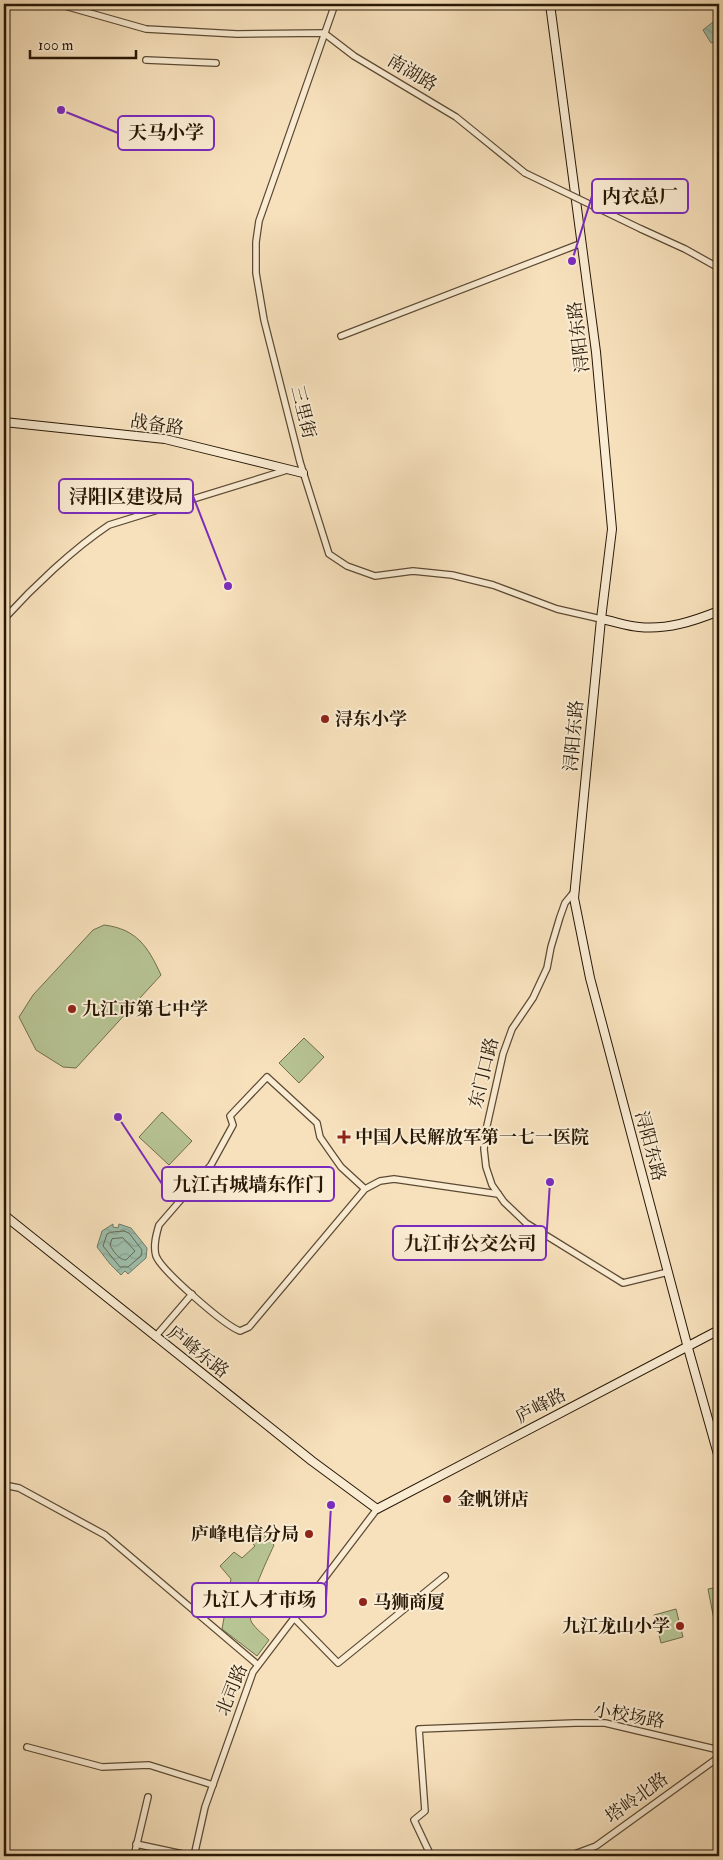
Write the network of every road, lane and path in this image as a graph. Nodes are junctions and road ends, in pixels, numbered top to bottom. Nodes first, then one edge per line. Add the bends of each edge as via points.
1 (58, 4) edge
2 (335, 4) edge
3 (550, 4) edge
4 (324, 34) junction
5 (146, 60) dead end
6 (216, 63) dead end
7 (582, 244) junction
8 (719, 268) edge
9 (341, 336) dead end
10 (4, 422) edge
11 (288, 469) junction
12 (304, 473) junction
13 (719, 611) edge
14 (4, 619) edge
15 (601, 619) junction
16 (574, 892) junction
17 (365, 1189) junction
18 (498, 1194) junction
19 (5, 1218) edge
20 (668, 1272) junction
21 (192, 1294) junction
22 (719, 1330) edge
23 (155, 1337) junction
24 (688, 1348) junction
25 (719, 1458) edge
26 (4, 1485) edge
27 (377, 1509) junction
28 (446, 1576) dead end
29 (294, 1618) junction
30 (258, 1665) junction
31 (27, 1746) dead end
32 (719, 1750) edge
33 (719, 1757) edge
34 (213, 1785) junction
35 (148, 1797) dead end
36 (136, 1844) junction
37 (134, 1856) edge
38 (193, 1856) edge
39 (431, 1856) edge
40 (569, 1856) edge

1 - 4 street via 146,29
2 - 4 street, 三里街
3 - 7 main road, 浔阳东路
4 - 8 street, 南湖路, bridge via 354,56 456,117 526,173
4 - 12 street, 三里街 via 259,221 256,242 256,273 264,320
5 - 6 street
7 - 9 street
7 - 15 main road, 浔阳东路 via 596,352 612,529
10 - 11 main road, 战备路 via 165,439
11 - 12 main road, 战备路
11 - 14 street via 108,525 22,599
12 - 15 street, 三里街 via 329,554 347,566 375,576 412,571 452,575 493,585 557,609
13 - 15 main road via 667,626 639,627
15 - 16 main road, 浔阳东路
16 - 18 street, 东门口路 via 560,917 547,968 533,998 512,1029 503,1054 484,1149 486,1167
16 - 20 main road, 浔阳东路 via 590,978
17 - 18 street via 380,1181 394,1179
17 - 21 street via 249,1327 240,1331 231,1328
17 - 21 street via 333,1156 320,1137 317,1123 267,1076 230,1116 233,1126 211,1165 159,1225 154,1250 157,1257 162,1266
18 - 20 street, 东门口路 via 526,1223 623,1283
19 - 23 main road, 庐峰东路
20 - 24 main road, 浔阳东路
21 - 23 street
22 - 24 main road, 庐峰路
23 - 27 main road, 庐峰东路
24 - 25 main road, 浔阳东路
24 - 27 main road, 庐峰路
26 - 30 street via 19,1488 105,1535
27 - 29 street, 北司路
28 - 29 street via 338,1663
29 - 30 street, 北司路
30 - 34 street, 北司路
31 - 34 street via 102,1766 149,1765
32 - 39 street, 小校场路 via 605,1723 419,1729 425,1811 414,1820
33 - 40 street, 塔岭北路 via 596,1846
34 - 38 street, 北司路
35 - 36 street
36 - 37 street
36 - 38 street

